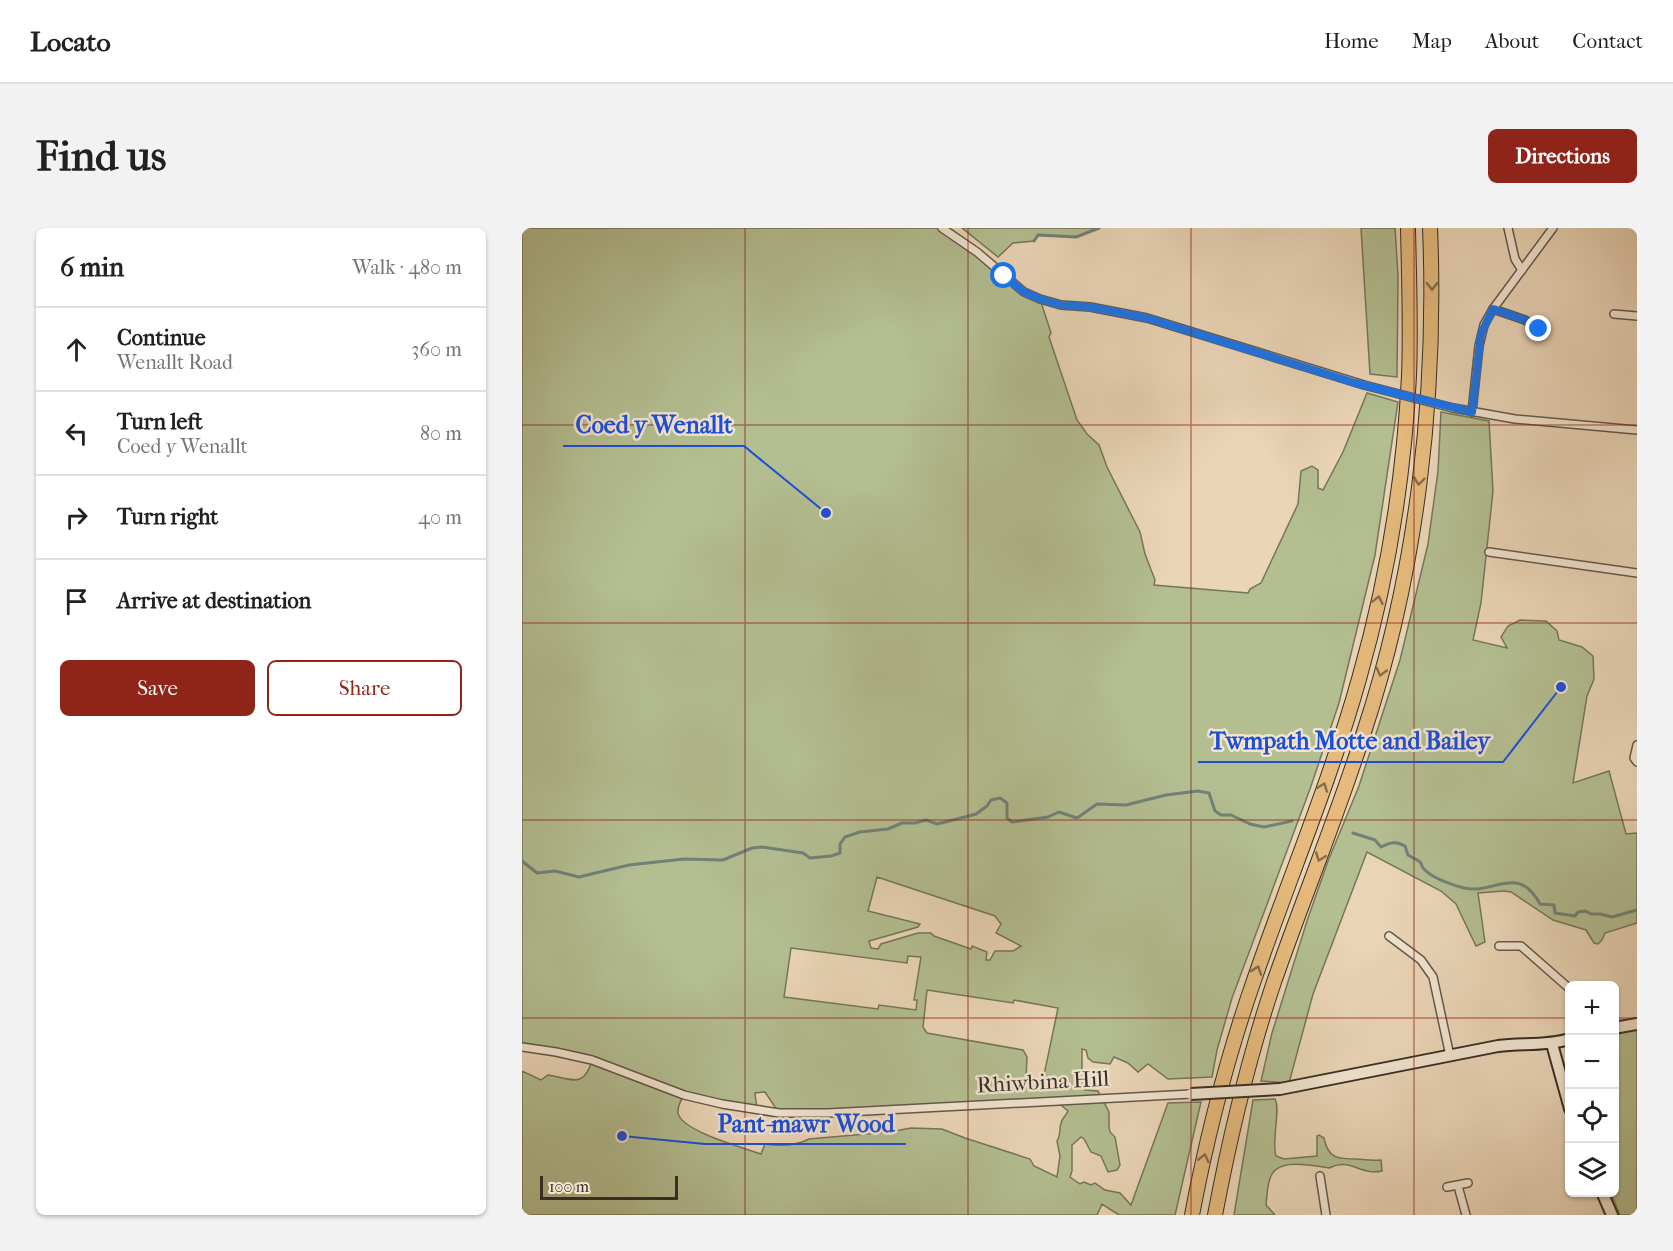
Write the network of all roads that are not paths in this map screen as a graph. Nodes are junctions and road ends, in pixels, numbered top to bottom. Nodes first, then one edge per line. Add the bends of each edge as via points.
1 (942, 228) edge
2 (1408, 228) edge
3 (1430, 228) edge
4 (1508, 228) edge
5 (1553, 228) edge
6 (1522, 270) junction
7 (1493, 309) junction
8 (1614, 314) dead end
9 (1637, 316) edge
10 (1539, 329) dead end
11 (1472, 412) junction
12 (1637, 430) edge
13 (1489, 552) dead end
14 (1637, 573) edge
15 (1637, 745) edge
16 (1637, 762) edge
17 (1389, 936) dead end
18 (1499, 946) dead end
19 (1565, 985) edge
20 (1637, 1024) edge
21 (1619, 1027) edge
22 (1565, 1040) edge
23 (1552, 1044) junction
24 (522, 1047) edge
25 (1450, 1056) junction
26 (1191, 1094) joint
27 (1565, 1094) edge
28 (1320, 1176) dead end
29 (1468, 1183) dead end
30 (1458, 1186) junction
31 (1447, 1187) dead end
32 (1604, 1197) edge
33 (1192, 1215) edge
34 (1215, 1215) edge
35 (1326, 1215) edge
36 (1466, 1215) edge
37 (1612, 1215) edge

1 - 11 street, bridge via 1024,292 1040,299 1147,318 1364,385
33 -> 2 highway via 1235,1040 1345,727 1374,619 1404,440 1410,333
3 -> 34 highway via 1432,333 1422,456 1401,595 1365,731 1274,983 1238,1100
4 - 6 street
5 - 6 street
6 - 7 street
7 - 10 street
7 - 11 street via 1481,334
8 - 9 street
11 - 12 street
13 - 14 street
15 - 16 street
17 - 25 street via 1421,960 1432,977
18 - 19 street via 1521,946
20 - 21 street
22 - 23 street, Rhiwbina Hill
23 - 25 street, Rhiwbina Hill via 1518,1043
23 - 27 street
24 - 26 street, Rhiwbina Hill via 592,1060 684,1095 779,1113
25 - 26 street, Rhiwbina Hill, bridge via 1280,1089
28 - 35 street
29 - 30 street
30 - 31 street
30 - 36 street
32 - 37 street

